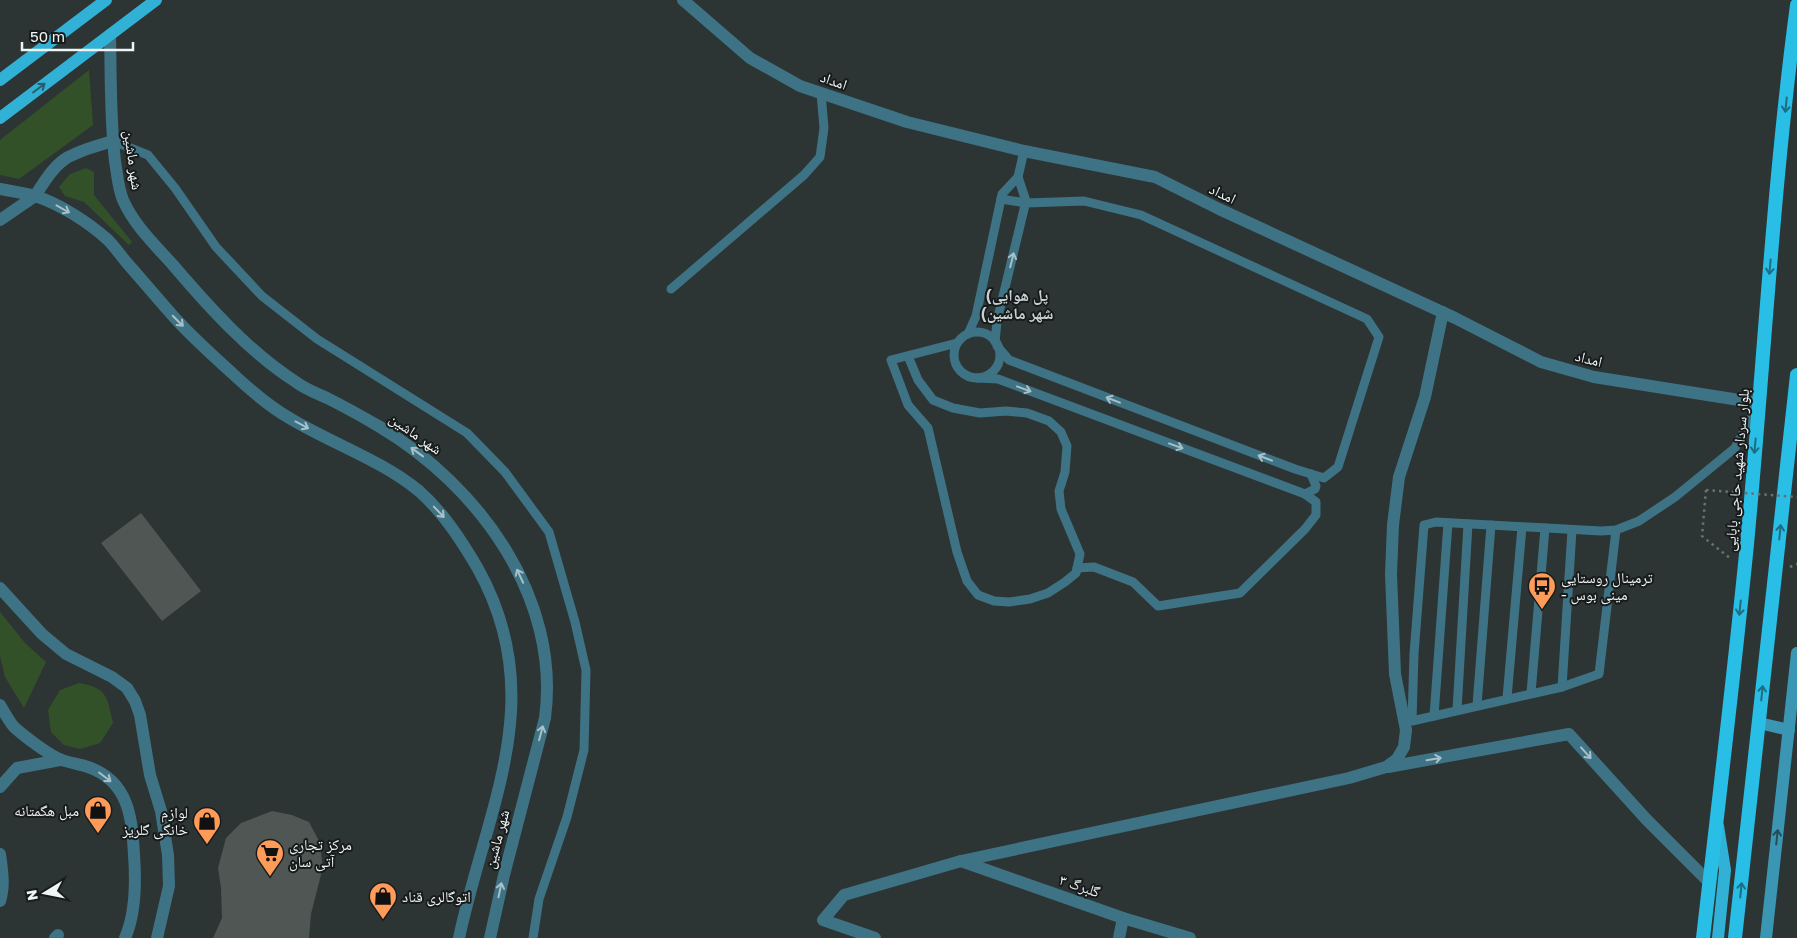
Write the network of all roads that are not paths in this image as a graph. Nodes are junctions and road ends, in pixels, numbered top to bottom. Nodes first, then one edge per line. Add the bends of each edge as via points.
1 (106, 0) edge
2 (156, 0) edge
3 (683, 0) edge
4 (1797, 4) edge
5 (1796, 24) edge
6 (110, 35) junction
7 (0, 80) edge
8 (821, 93) junction
9 (0, 118) edge
10 (113, 141) junction
11 (1024, 151) junction
12 (1018, 177) junction
13 (0, 189) edge
14 (34, 196) junction
15 (1001, 199) junction
16 (1026, 204) junction
17 (0, 220) edge
18 (671, 289) dead end
19 (1443, 312) junction
20 (968, 334) junction
21 (957, 343) junction
22 (996, 344) junction
23 (908, 356) junction
24 (1797, 375) edge
25 (977, 378) junction
26 (1758, 403) junction
27 (1311, 474) junction
28 (1306, 494) junction
29 (1448, 522) junction
30 (1468, 524) junction
31 (1491, 525) junction
32 (1522, 527) junction
33 (1545, 528) junction
34 (1572, 530) junction
35 (1616, 530) junction
36 (1077, 568) junction
37 (0, 588) edge
38 (1797, 654) edge
39 (1562, 687) junction
40 (1531, 693) junction
41 (1506, 698) junction
42 (0, 705) edge
43 (1478, 706) junction
44 (1457, 710) junction
45 (1434, 716) junction
46 (1759, 723) junction
47 (1793, 731) edge
48 (60, 760) junction
49 (1386, 768) junction
50 (0, 788) edge
51 (1717, 816) junction
52 (0, 854) edge
53 (960, 861) junction
54 (1709, 882) junction
55 (0, 901) edge
56 (1123, 918) junction
57 (125, 938) edge
58 (157, 938) edge
59 (459, 938) edge
60 (490, 938) edge
61 (534, 938) edge
62 (874, 938) edge
63 (1119, 938) edge
64 (1190, 938) edge
65 (1703, 938) edge
66 (1718, 938) edge
67 (1735, 938) edge
68 (1766, 938) edge

1 - 7 main road
2 - 6 main road
3 - 8 street, امداد via 750,58 800,86
4 - 5 highway, بلوار سردار شهید حاجی بابایی
5 -> 26 highway, بلوار سردار شهید حاجی بابایی via 1774,209
9 -> 6 main road
6 - 10 street, شهر ماشین
8 - 11 street, امداد via 907,122
8 - 18 lane via 824,128 820,157 804,176
10 - 14 street via 64,160
60 -> 10 street, شهر ماشین via 548,696 543,640 519,573 477,510 449,478 382,428 296,383 266,361 189,284 133,218 122,198
10 - 61 lane via 148,155 176,188 216,247 262,296 317,339 467,433 505,472 549,532 586,670 584,750 540,899
11 - 12 lane
11 - 19 street, امداد via 1155,177
12 - 15 lane
12 - 16 lane
13 - 14 street, شهر ماشین
14 - 17 street
14 -> 59 street, شهر ماشین via 61,208 108,240 175,319 264,400 419,491 446,520 468,552 490,592 504,632 512,702 505,766
15 - 16 lane
15 - 20 lane via 976,316
22 -> 16 lane via 997,321
16 - 27 lane via 1084,201 1141,215 1367,319 1379,337 1338,467 1324,478
19 - 26 street, امداد via 1541,362 1594,377
19 - 49 street via 1425,397 1399,477 1393,524 1391,574 1395,674 1406,730 1404,747
20 - 21 lane
20 - 22 lane via 983,333
21 - 23 lane
21 - 25 lane via 955,363 964,374
22 - 25 lane via 999,353 996,367 991,373
27 -> 22 lane via 1009,360
23 - 36 lane via 918,380 934,400 953,408 980,413 1006,410 1027,413 1049,421 1061,432 1067,446 1060,491 1061,509 1080,554
23 - 36 lane via 891,360 908,405 928,428 958,552 967,581 978,595 994,601 1030,599 1057,588 1076,573
46 -> 24 highway
25 -> 28 lane via 998,379
26 - 35 lane via 1735,448 1675,497 1639,521
26 -> 51 highway, بلوار سردار شهید حاجی بابایی via 1731,703
27 - 28 lane via 1316,486
28 - 36 lane via 1316,502 1316,514 1240,593 1158,606 1133,582 1094,567
29 - 30 lane
29 - 45 lane
29 - 45 lane via 1424,525 1414,644 1412,721
30 - 31 lane
30 - 44 lane
31 - 32 lane
31 - 43 lane
32 - 33 lane
32 - 41 lane
33 - 34 lane
33 - 40 lane
34 - 35 lane
34 - 39 lane
35 - 39 lane via 1599,674
37 - 58 street via 48,639 66,654 112,677 127,688 135,701 168,855 169,886
38 - 47 main road
39 - 40 lane
40 - 41 lane
41 - 43 lane
42 - 48 street via 13,726
43 - 44 lane
44 - 45 lane
46 - 47 main road
67 -> 46 highway
68 -> 47 main road
48 - 50 street via 17,768
48 -> 57 street via 89,767 106,776 120,791 129,810 136,881 130,926
49 - 53 street
49 -> 54 street via 1569,734
51 - 54 highway, بلوار سردار شهید حاجی بابایی
51 - 66 main road via 1725,870
52 - 55 street
53 - 56 street, گلبرگ ۳
53 - 62 street via 844,895 823,920
54 - 65 highway, بلوار سردار شهید حاجی بابایی
56 - 63 street
56 - 64 street, گلبرگ ۳

